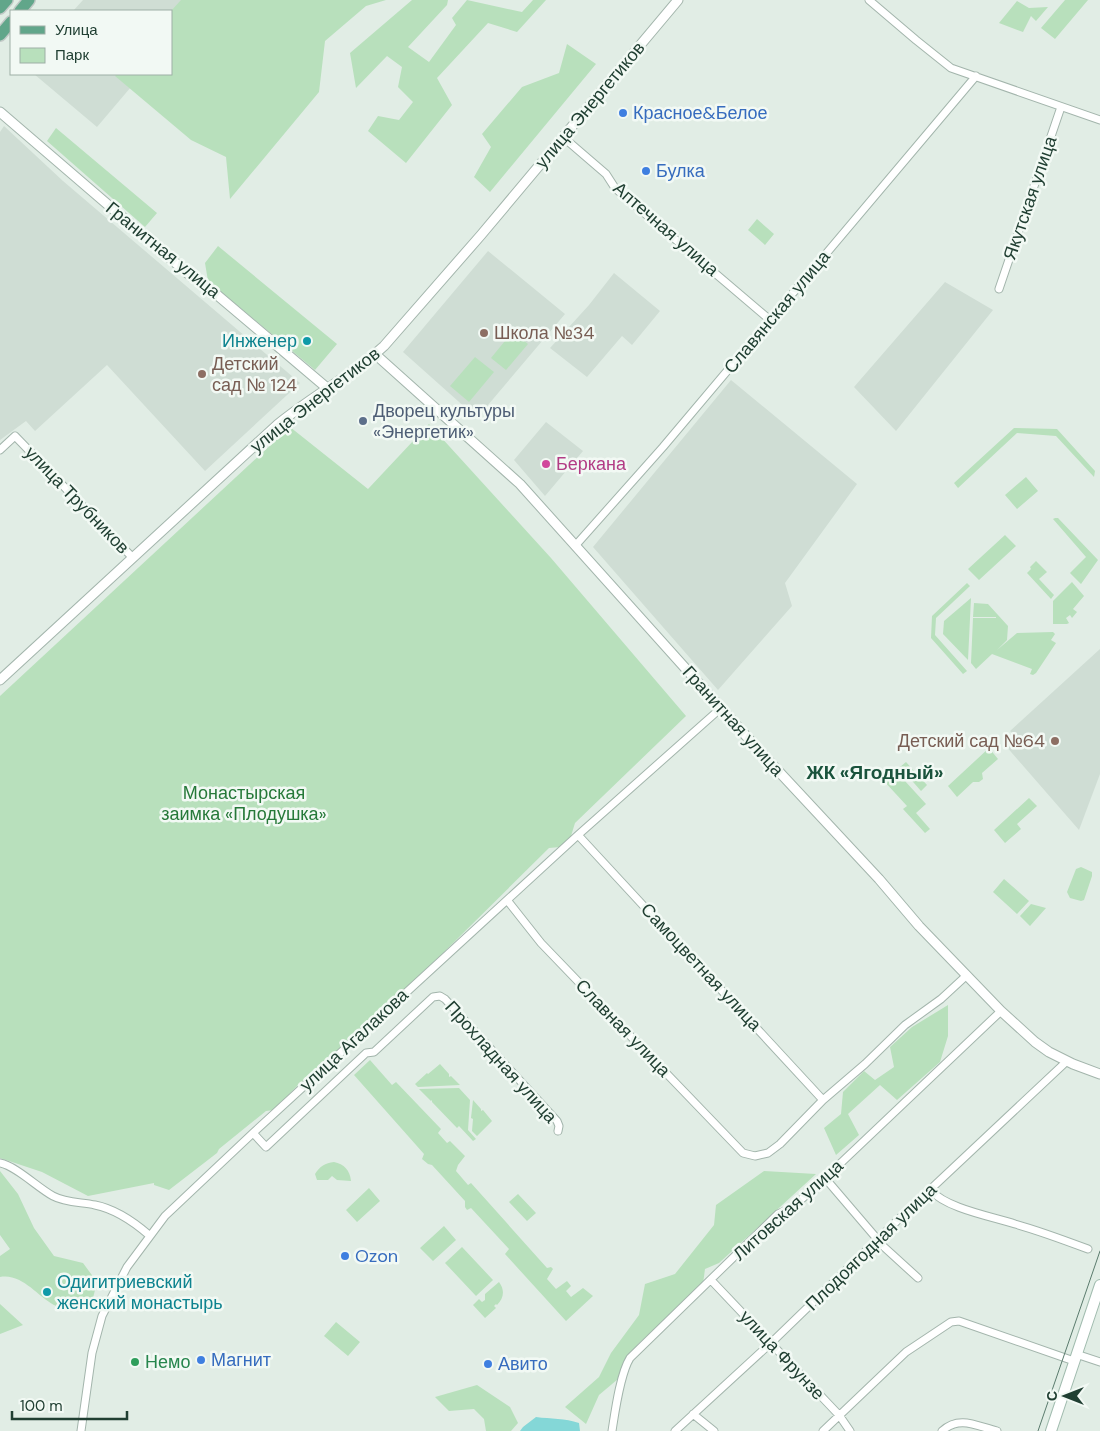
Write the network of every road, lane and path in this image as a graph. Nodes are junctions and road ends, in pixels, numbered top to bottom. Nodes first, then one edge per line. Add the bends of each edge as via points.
1 (7, 0) edge
2 (29, 0) edge
3 (678, 0) edge
4 (869, 0) edge
5 (0, 8) edge
6 (21, 10) edge
7 (10, 23) edge
8 (0, 35) edge
9 (976, 76) junction
10 (1061, 107) junction
11 (0, 112) edge
12 (1100, 120) edge
13 (563, 137) junction
14 (999, 289) dead end
15 (770, 320) junction
16 (375, 354) junction
17 (326, 388) junction
18 (0, 450) edge
19 (575, 546) junction
20 (133, 558) junction
21 (0, 680) edge
22 (721, 708) junction
23 (578, 834) junction
24 (507, 900) junction
25 (967, 975) junction
26 (1001, 1011) junction
27 (1066, 1061) junction
28 (1100, 1074) edge
29 (823, 1100) junction
30 (558, 1131) dead end
31 (253, 1133) junction
32 (0, 1163) edge
33 (825, 1178) junction
34 (930, 1190) junction
35 (149, 1235) junction
36 (878, 1240) junction
37 (1088, 1249) dead end
38 (918, 1278) dead end
39 (711, 1280) junction
40 (1100, 1285) edge
41 (772, 1342) junction
42 (1075, 1358) junction
43 (1100, 1362) edge
44 (693, 1414) junction
45 (839, 1415) junction
46 (81, 1431) edge
47 (612, 1431) edge
48 (675, 1431) edge
49 (714, 1431) edge
50 (823, 1431) edge
51 (850, 1431) edge
52 (942, 1431) edge
53 (997, 1431) edge
54 (1051, 1431) edge

1 - 5 main road
2 - 6 main road
3 - 13 street, улица Энергетиков
4 - 9 street via 946,64
7 - 8 main road
9 - 10 street
9 - 15 street, Славянская улица
10 - 12 street
10 - 14 street, Якутская улица
11 - 17 street, Гранитная улица
13 - 15 street, Аптечная улица via 606,174 615,188
13 - 16 street, улица Энергетиков
15 - 19 street, Славянская улица
16 - 17 street, улица Энергетиков
16 - 19 street, Гранитная улица via 520,484
17 - 20 street, улица Энергетиков via 277,426
18 - 20 street, улица Трубников via 15,436
19 - 22 street, Гранитная улица
20 - 21 street, улица Энергетиков
22 - 23 street, улица Агалакова
22 - 25 street, Гранитная улица
23 - 24 street, улица Агалакова
23 - 29 street, Самоцветная улица
24 - 29 street, Славная улица via 541,943 743,1153 755,1156 768,1153
24 - 31 street, улица Агалакова
25 - 26 street, Гранитная улица
25 - 29 street
26 - 27 street, Гранитная улица via 1034,1042
26 - 33 street, Литовская улица
27 - 28 street, Гранитная улица
27 - 34 street, Плодоягодная улица
30 - 31 street, Прохладная улица via 557,1121 440,996 433,997 374,1052 366,1053 266,1147
31 - 35 street, улица Агалакова via 176,1205
32 - 35 street via 54,1197 109,1209
33 - 36 street
33 - 39 street, Литовская улица via 793,1206 778,1214
34 - 36 street, Плодоягодная улица
34 - 37 street via 944,1201 980,1215
35 - 46 street, улица Агалакова via 127,1267 102,1316 92,1353
36 - 38 street
36 - 41 street, Плодоягодная улица
39 - 41 street, улица Фрунзе
39 - 47 street, Литовская улица via 630,1358
40 - 42 main road
41 - 44 street, Плодоягодная улица
41 - 45 street, улица Фрунзе
42 - 43 street
42 - 45 street via 959,1321 944,1325 906,1352
42 - 54 main road
44 - 48 street, Плодоягодная улица
44 - 49 street
45 - 50 street
45 - 51 street, улица Фрунзе
52 - 53 street via 960,1422

